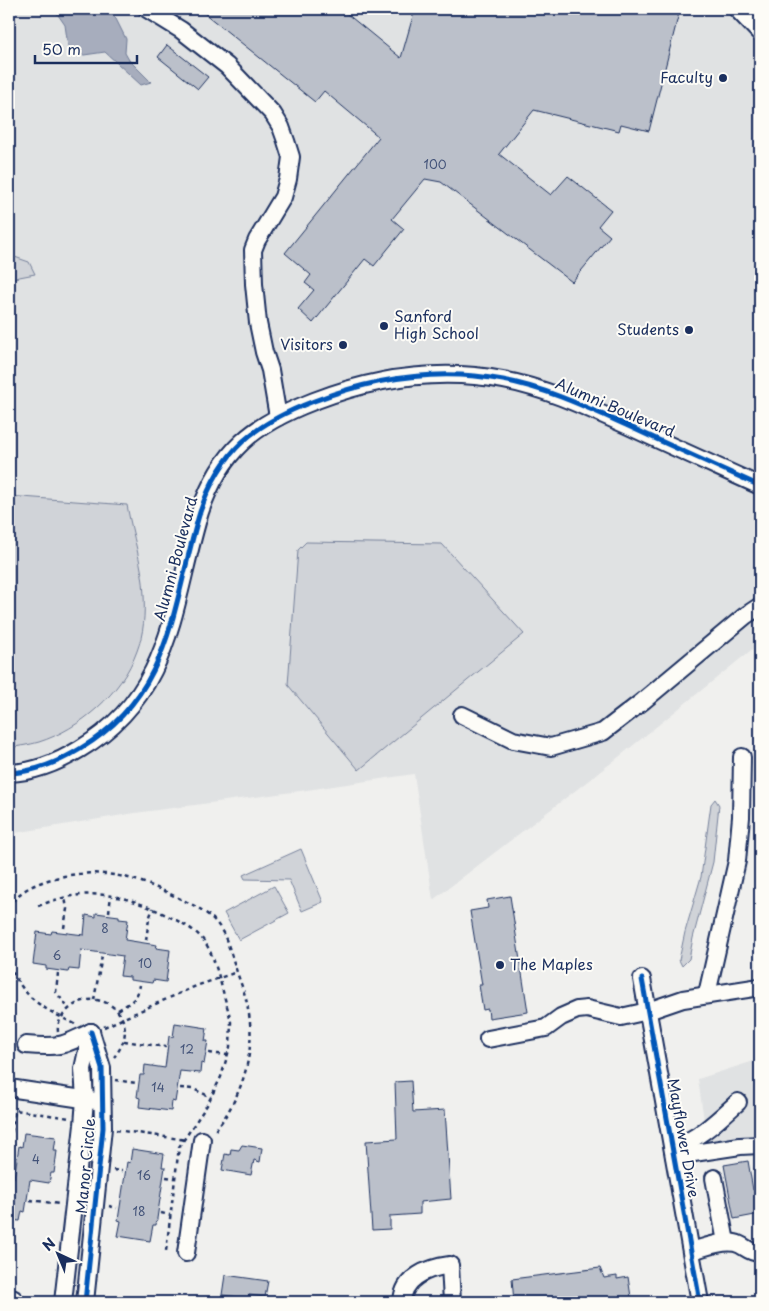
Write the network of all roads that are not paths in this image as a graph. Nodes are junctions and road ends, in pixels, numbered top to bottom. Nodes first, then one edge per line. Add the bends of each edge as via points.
1 (147, 9) edge
2 (737, 9) edge
3 (760, 33) edge
4 (278, 417) junction
5 (760, 486) edge
6 (760, 606) edge
7 (462, 715) dead end
8 (742, 757) dead end
9 (9, 773) edge
10 (642, 979) dead end
11 (760, 988) edge
12 (707, 994) junction
13 (648, 1011) junction
14 (546, 1028) junction
15 (92, 1032) junction
16 (488, 1038) dead end
17 (541, 1044) dead end
18 (26, 1045) dead end
19 (9, 1088) edge
20 (85, 1100) junction
21 (103, 1102) junction
22 (738, 1102) dead end
23 (202, 1140) road end
24 (760, 1145) edge
25 (673, 1152) junction
26 (714, 1178) dead end
27 (726, 1242) junction
28 (691, 1251) junction
29 (186, 1253) dead end
30 (760, 1253) edge
31 (63, 1302) edge
32 (85, 1302) edge
33 (402, 1302) edge
34 (452, 1302) edge
35 (700, 1302) edge

1 - 4 street via 181,30 227,66 273,114 286,141 291,157 284,197 253,250 258,323
2 - 3 street
4 - 5 street, Alumni Boulevard via 328,395 411,376 502,379 580,404
4 - 9 street, Alumni Boulevard via 242,441 213,478 194,532 169,633 154,672 141,694 112,726 76,752 36,769
6 - 7 street via 603,732 551,747 513,740
8 - 12 street via 737,861
10 - 13 street, Mayflower Drive
11 - 12 street
12 - 13 street
13 - 14 street via 621,1017 587,1009 577,1010
13 - 25 street, Mayflower Drive
14 - 16 street
14 - 17 street
15 - 18 street via 66,1045
15 - 20 street, Manor Circle via 82,1069
15 - 21 street, Manor Circle via 102,1068
19 - 20 street
20 - 21 street
20 - 31 street, Manor Circle
21 - 32 street, Manor Circle
22 - 25 street via 705,1132
23 - 29 street
24 - 25 street
25 - 28 street, Mayflower Drive
26 - 27 street
27 - 28 street
27 - 30 street
28 - 35 street, Mayflower Drive
33 - 34 street via 413,1278 425,1271 450,1265

